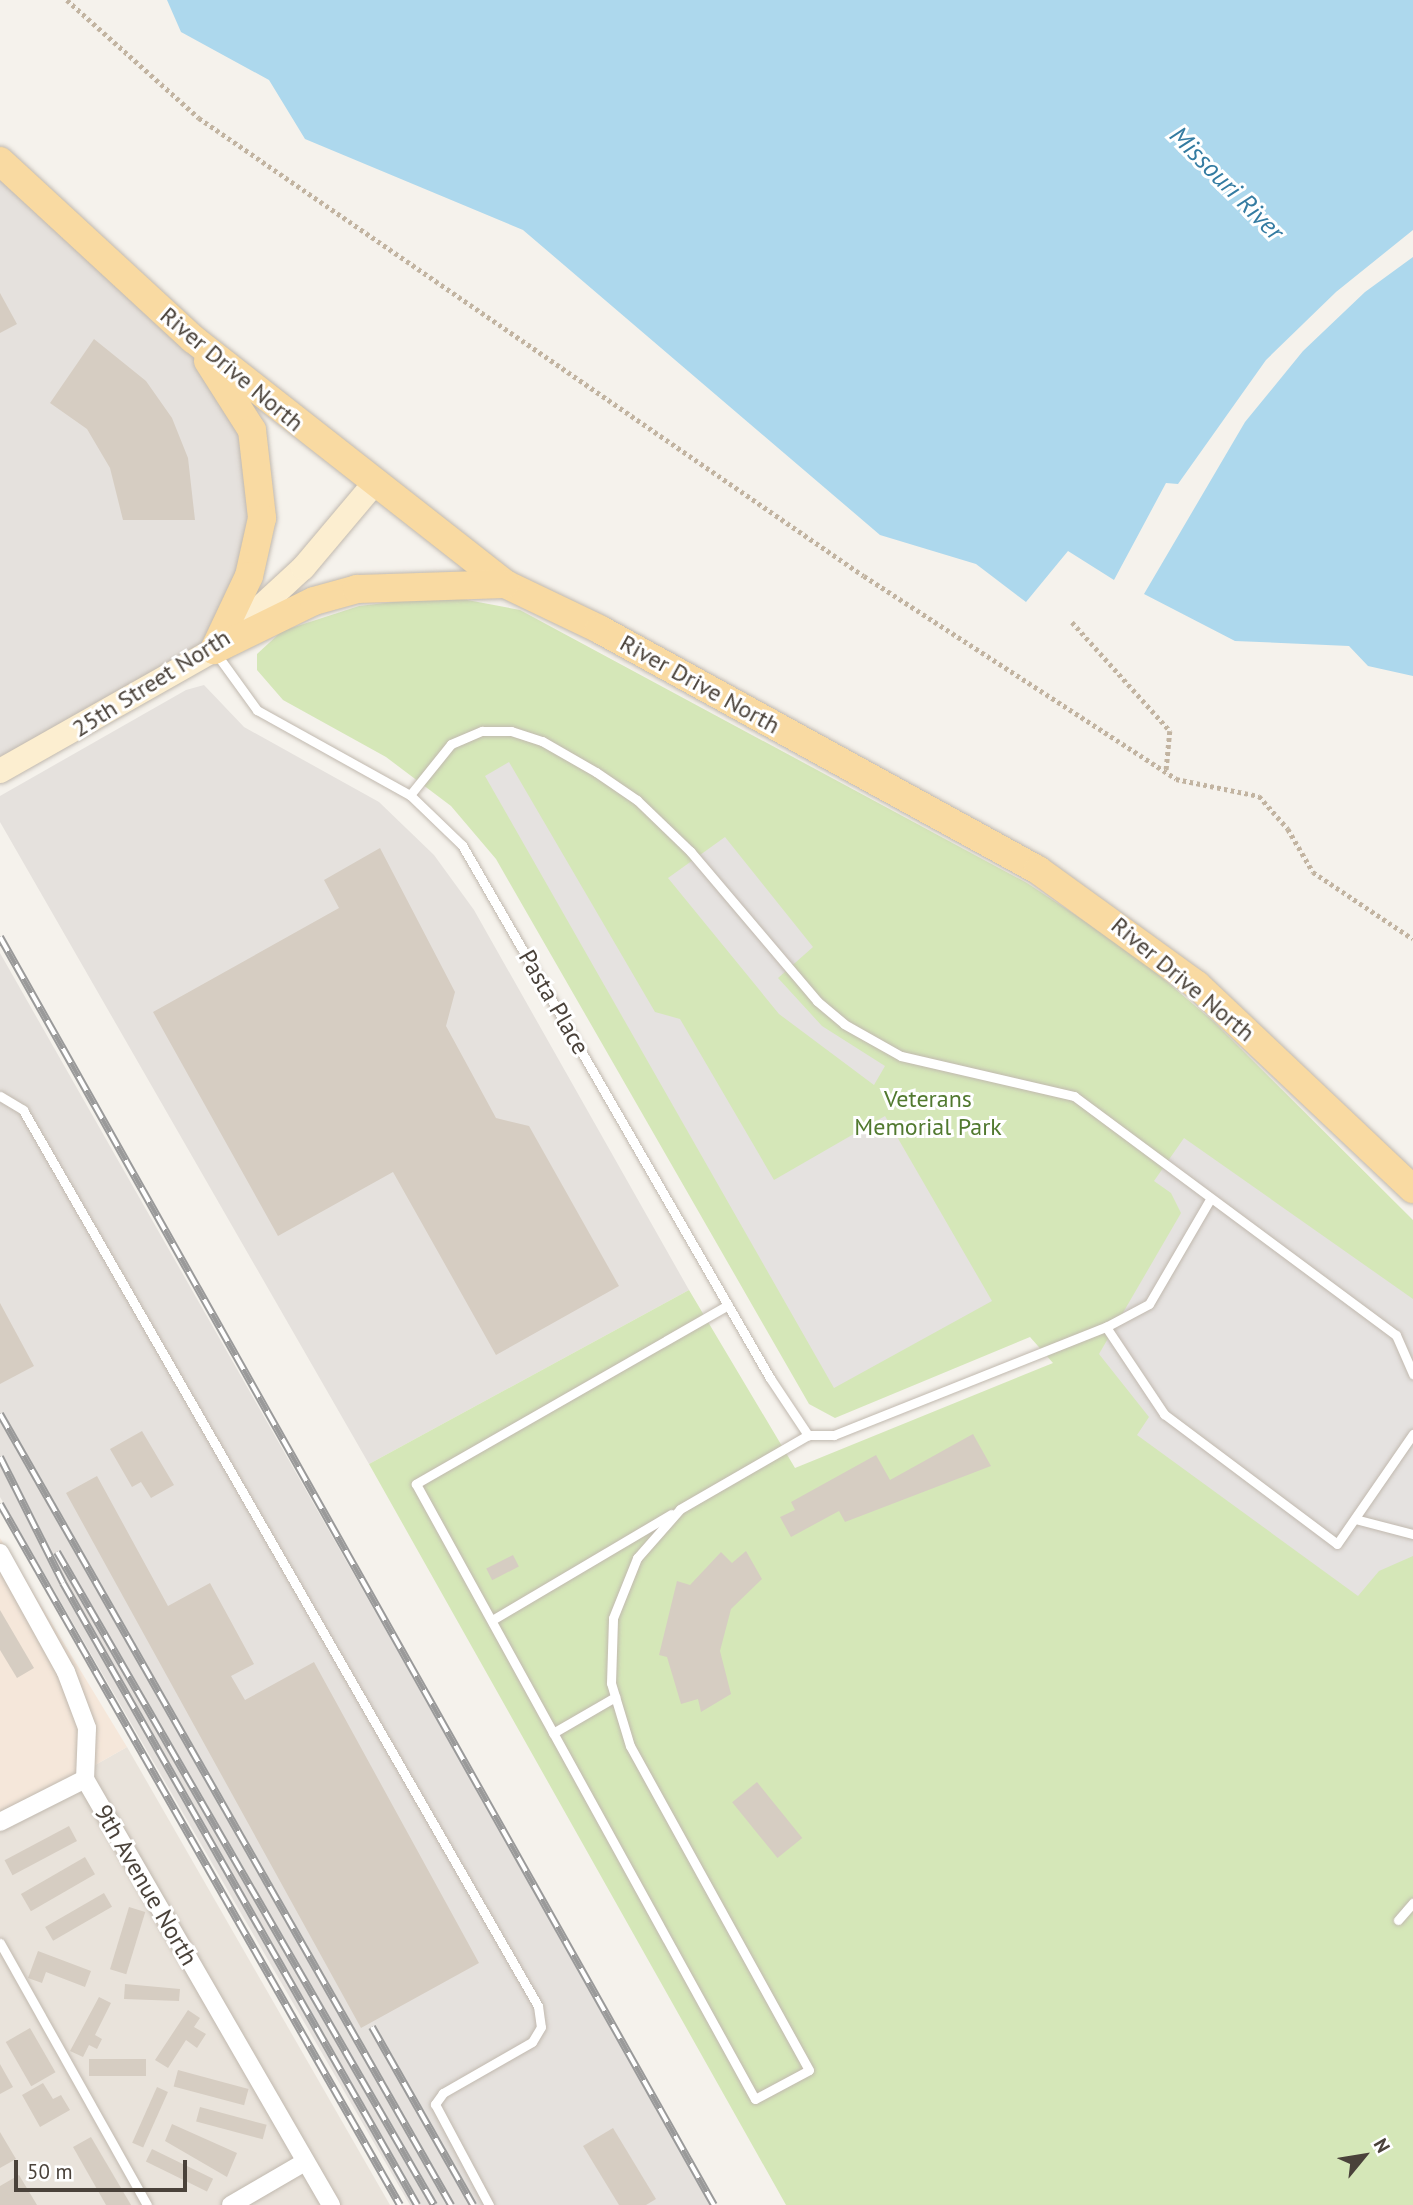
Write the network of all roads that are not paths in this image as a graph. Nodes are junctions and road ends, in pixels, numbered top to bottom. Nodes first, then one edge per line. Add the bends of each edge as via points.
1 (0, 161) edge
2 (193, 339) junction
3 (373, 485) junction
4 (505, 584) junction
5 (214, 650) junction
6 (0, 771) edge
7 (410, 795) junction
8 (0, 1096) edge
9 (1413, 1189) edge
10 (1209, 1201) junction
11 (728, 1306) junction
12 (1106, 1327) junction
13 (1413, 1374) edge
14 (1413, 1434) edge
15 (808, 1435) junction
16 (680, 1509) junction
17 (1354, 1519) junction
18 (1413, 1534) edge
19 (0, 1553) edge
20 (492, 1620) junction
21 (615, 1697) junction
22 (554, 1733) junction
23 (85, 1779) junction
24 (0, 1822) edge
25 (1413, 1903) edge
26 (1398, 1920) dead end
27 (0, 1943) edge
28 (305, 2162) junction
29 (147, 2205) edge
30 (231, 2205) edge
31 (331, 2205) edge
32 (489, 2205) edge

1 - 2 main road, River Drive North
2 - 3 main road, River Drive North
2 - 5 main road via 252,430 260,471 262,518 249,576
3 - 4 main road, River Drive North
3 - 5 street, 25th Street North via 303,568
4 - 5 main road via 357,589 314,601
4 - 9 main road, River Drive North via 952,820 1059,884 1197,985
5 - 6 street, 25th Street North
5 - 7 lane, Pasta Place via 257,710
7 - 10 lane via 440,754 463,737 511,731 542,741 637,800 673,834 817,1001 844,1024 901,1056 1062,1089
7 - 11 lane, Pasta Place via 462,845 477,868
8 - 32 lane via 23,1110 538,2006 541,2027 532,2042 443,2093 435,2104
10 - 12 lane via 1149,1304
10 - 13 lane via 1396,1335
11 - 15 lane, Pasta Place
11 - 20 lane via 416,1484
12 - 15 lane via 834,1435
12 - 17 lane via 1164,1414 1337,1544
14 - 17 lane
15 - 16 lane
16 - 20 lane
16 - 21 lane via 637,1558 613,1618
17 - 18 lane
19 - 23 street, 9th Avenue North via 66,1672 87,1728
20 - 22 lane
21 - 22 lane
21 - 22 lane via 630,1746 809,2070 755,2099
23 - 24 street
23 - 28 street, 9th Avenue North
25 - 26 lane
27 - 29 lane
28 - 30 street
28 - 31 street, 9th Avenue North

